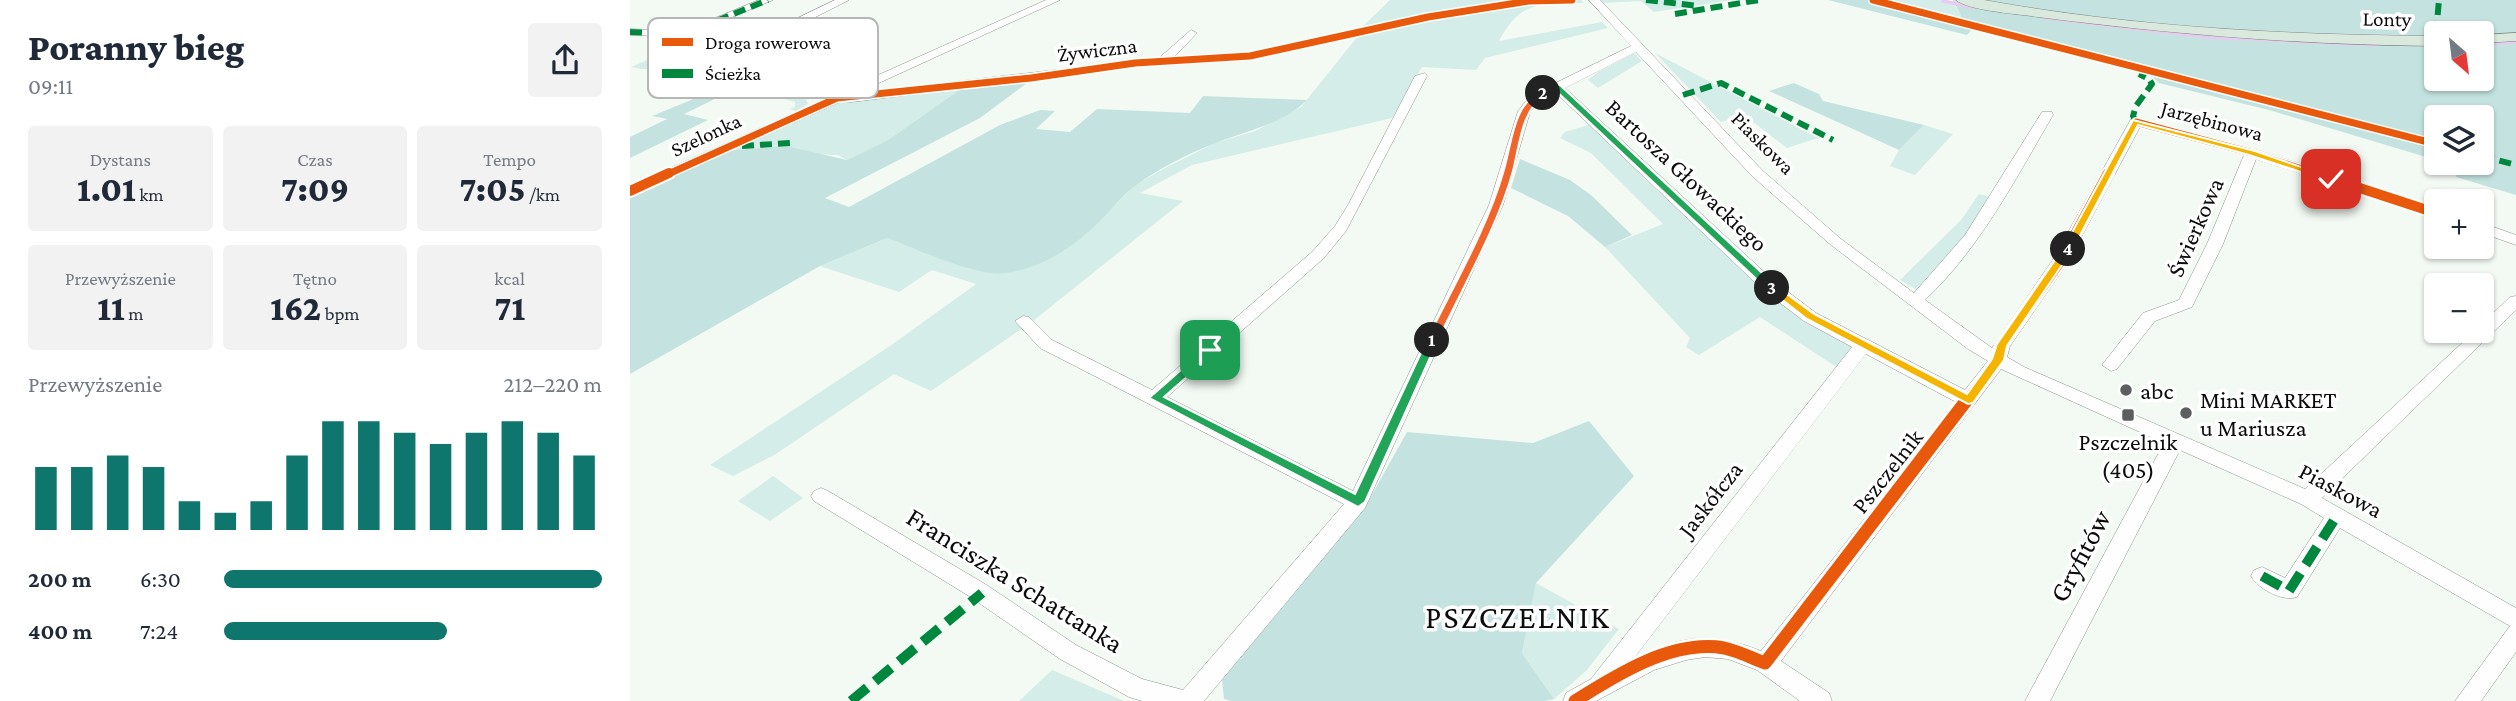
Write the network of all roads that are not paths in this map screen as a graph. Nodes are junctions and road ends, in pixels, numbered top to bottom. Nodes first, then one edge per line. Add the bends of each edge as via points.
1 (768, 0) edge
2 (844, 0) edge
3 (1055, 0) edge
4 (1594, 0) edge
5 (1963, 0) edge
6 (724, 18) edge
7 (803, 18) edge
8 (630, 32) edge
9 (1359, 32) dead end
10 (648, 33) edge
11 (1191, 33) dead end
12 (2516, 37) edge
13 (2494, 38) edge
14 (2424, 41) edge
15 (1637, 47) junction
16 (1161, 63) junction
17 (1421, 76) dead end
18 (878, 80) edge
19 (1557, 87) junction
20 (878, 94) edge
21 (811, 98) edge
22 (837, 98) edge
23 (810, 109) junction
24 (2047, 115) dead end
25 (2136, 122) joint
26 (2252, 153) junction
27 (630, 191) edge
28 (2424, 209) edge
29 (2494, 232) edge
30 (2516, 240) edge
31 (2516, 300) edge
32 (1915, 301) junction
33 (1023, 321) dead end
34 (1863, 345) junction
35 (1998, 360) junction
36 (2111, 365) dead end
37 (1155, 398) junction
38 (1968, 400) junction
39 (2176, 439) junction
40 (821, 496) dead end
41 (2308, 499) junction
42 (1358, 502) junction
43 (2338, 514) junction
44 (2262, 576) dead end
45 (2516, 619) edge
46 (2516, 634) edge
47 (1765, 663) junction
48 (1599, 685) junction
49 (1183, 701) edge
50 (1189, 701) edge
51 (1575, 701) edge
52 (1820, 701) edge
53 (2037, 701) edge
54 (2467, 701) edge

1 - 6 street
2 - 7 street
3 - 18 street, Szelonka
4 - 15 street, Piaskowa
5 - 14 main road, Lonty via 2212,32
8 - 10 street
9 - 16 street, Żywiczna via 1250,56
11 - 16 street, Żywiczna
12 - 13 main road
15 - 19 street
15 - 32 street, Piaskowa via 1758,174 1836,242
16 - 20 street, Żywiczna
17 - 37 street via 1341,228 1318,255
19 - 34 street, Bartosza Głowackiego via 1769,286 1810,317
19 - 42 street via 1535,98 1524,111 1496,205
21 - 23 street
22 - 23 street, Szelonka
23 - 27 street, Szelonka
24 - 32 street via 1958,255
25 - 26 street, Jarzębinowa
25 - 35 street, Pszczelnik via 2060,262 2001,346
26 - 28 street, Jarzębinowa
26 - 36 street, Świerkowa via 2186,303 2149,317
29 - 30 street
31 - 41 street
32 - 35 street, Piaskowa
33 - 37 street via 1046,344
34 - 38 street, Bartosza Głowackiego
34 - 48 street, Jaskółcza
35 - 38 street, Pszczelnik
35 - 39 street, Piaskowa
37 - 42 street
38 - 47 street, Pszczelnik
39 - 41 street, Piaskowa
39 - 53 street, Gryfitów
40 - 49 street, Franciszka Schattanka via 977,590 1068,652 1137,689
41 - 43 street, Piaskowa
42 - 50 street
43 - 44 street via 2289,591
43 - 45 street, Piaskowa
46 - 54 street
47 - 48 street via 1723,648 1699,647
47 - 52 street
48 - 51 street

